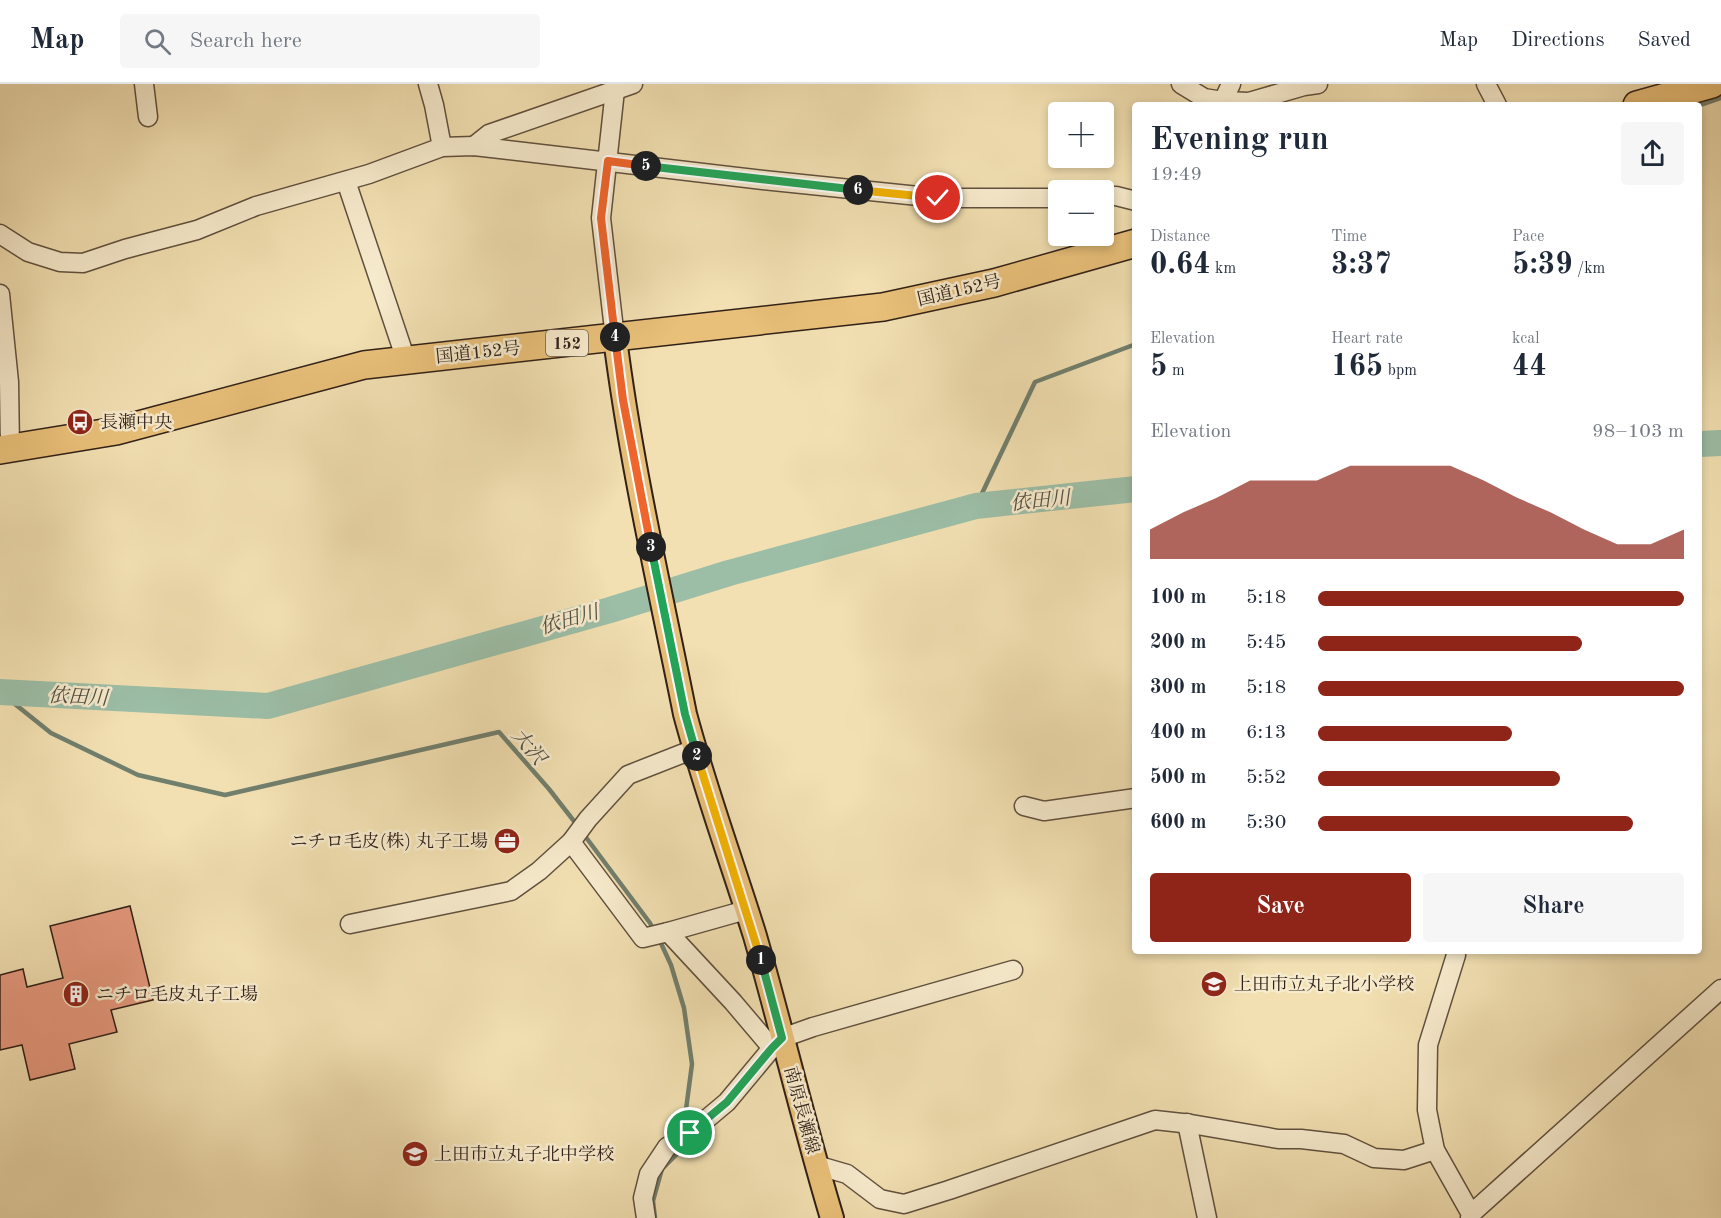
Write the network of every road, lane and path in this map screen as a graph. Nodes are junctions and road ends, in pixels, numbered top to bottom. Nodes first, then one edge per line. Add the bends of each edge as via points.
1 (144, 84) edge
2 (428, 84) edge
3 (633, 84) edge
4 (1181, 84) edge
5 (1318, 84) edge
6 (1486, 84) edge
7 (1712, 84) edge
8 (615, 90) junction
9 (1227, 92) edge
10 (1203, 102) edge
11 (1495, 102) edge
12 (1648, 102) edge
13 (148, 117) dead end
14 (474, 146) junction
15 (442, 147) junction
16 (608, 161) junction
17 (346, 181) junction
18 (1114, 196) edge
19 (1048, 198) edge
20 (1132, 200) edge
21 (0, 234) edge
22 (1132, 244) edge
23 (0, 294) edge
24 (615, 338) junction
25 (406, 360) junction
26 (5, 449) edge
27 (694, 749) junction
28 (1132, 799) edge
29 (1024, 806) dead end
30 (571, 842) junction
31 (746, 910) junction
32 (350, 924) dead end
33 (668, 932) junction
34 (1454, 954) edge
35 (1013, 970) dead end
36 (1721, 989) edge
37 (777, 1043) junction
38 (1187, 1123) junction
39 (1435, 1150) junction
40 (816, 1165) junction
41 (1470, 1216) edge
42 (646, 1218) edge
43 (832, 1218) edge
44 (1207, 1218) edge

1 - 13 street
2 - 15 street
3 - 8 street
4 - 10 street
5 - 9 street via 1249,102
6 - 11 street
7 - 12 highway
8 - 14 street via 489,134
8 - 16 street
9 - 10 street
14 - 15 street
14 - 16 street
15 - 17 street
16 - 19 street via 938,198
16 - 24 street via 601,218
17 - 21 street via 83,263 60,262 28,252
17 - 25 street
18 - 20 street
22 - 24 highway, 国道152号 / 152 via 994,284 883,307
23 - 26 street via 9,382
24 - 25 highway, 国道152号 / 152
24 - 27 main road, 南原長瀬線 via 634,464
25 - 26 highway, 国道152号 / 152 via 364,365 116,431
27 - 30 street via 628,775
27 - 31 main road, 南原長瀬線
28 - 29 street via 1044,811
30 - 32 street via 511,891
30 - 33 street via 643,938
31 - 33 street
31 - 37 main road, 南原長瀬線
33 - 37 street
34 - 39 street via 1428,1045 1427,1110
35 - 37 street via 824,1024
36 - 41 street
37 - 40 main road, 南原長瀬線
37 - 42 street via 727,1102 667,1147 649,1174 643,1198
38 - 39 street via 1278,1139 1344,1144 1374,1158 1404,1160
38 - 40 street via 1155,1120 904,1204 880,1199 847,1174
38 - 44 street
39 - 41 street
40 - 43 main road, 南原長瀬線

